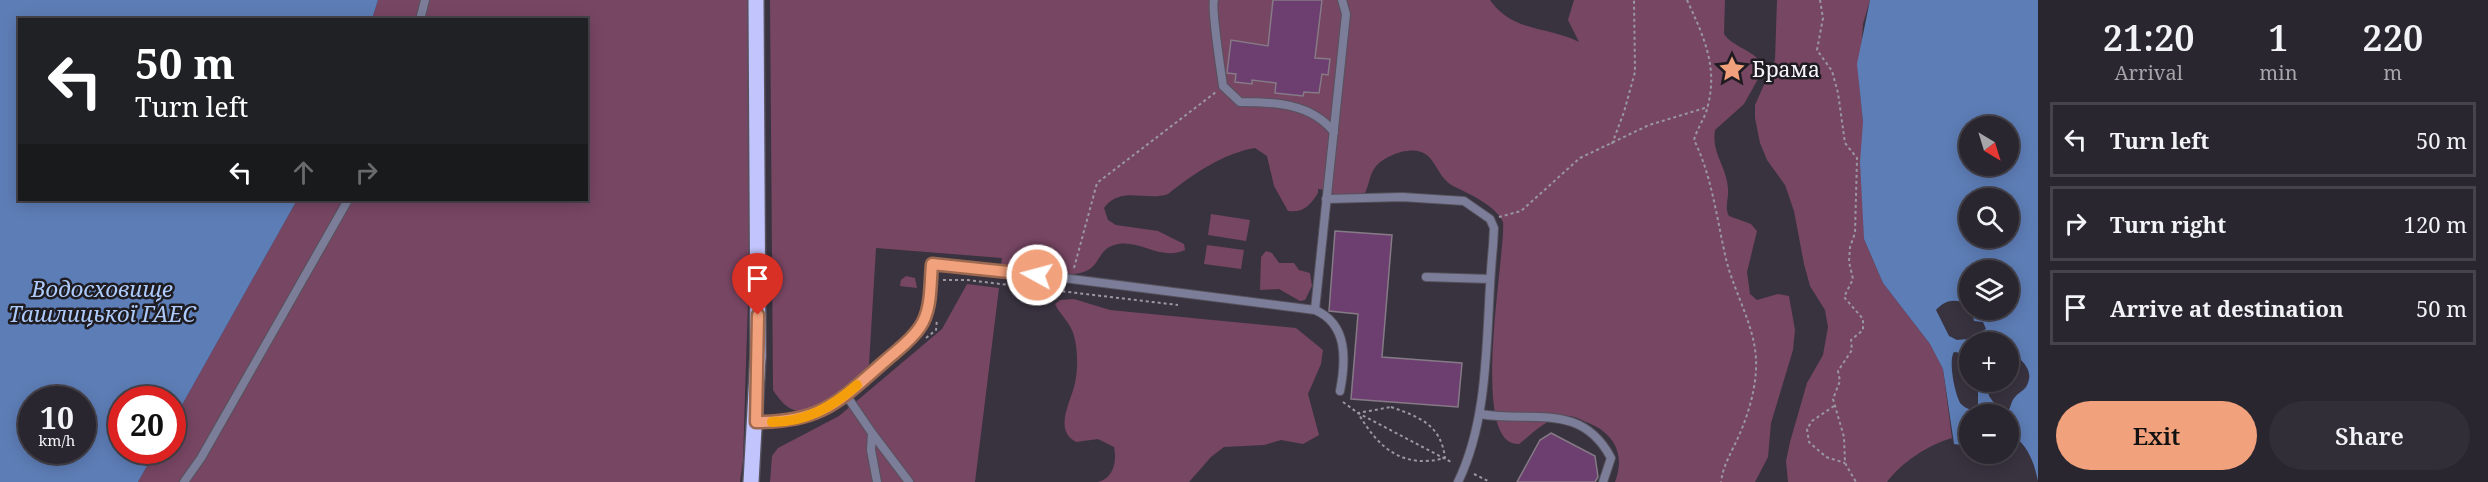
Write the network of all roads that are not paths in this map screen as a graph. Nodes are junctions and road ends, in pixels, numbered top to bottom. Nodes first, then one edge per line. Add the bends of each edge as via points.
1 (425, 0) edge
2 (756, 0) edge
3 (1214, 0) edge
4 (1342, 0) edge
5 (420, 18) edge
6 (1334, 132) junction
7 (1326, 199) junction
8 (347, 201) edge
9 (1426, 277) dead end
10 (1490, 279) junction
11 (1315, 310) junction
12 (1340, 391) road end
13 (846, 395) junction
14 (1480, 414) junction
15 (756, 422) junction
16 (872, 433) junction
17 (184, 482) edge
18 (751, 482) edge
19 (877, 482) edge
20 (909, 482) edge
21 (1458, 482) edge
22 (1603, 482) edge

1 - 5 lane
2 - 15 main road
3 - 6 lane via 1211,8 1217,26 1223,86 1240,102 1270,102 1303,109
4 - 6 lane via 1346,14
6 - 7 lane
7 - 10 lane via 1402,197 1464,201 1490,219 1494,228
7 - 11 lane
8 - 17 lane
9 - 10 lane
10 - 14 lane
11 - 12 lane via 1329,317 1343,342
11 - 13 lane via 932,264 927,312 920,327
13 - 15 lane via 818,413 789,422
13 - 16 lane
14 - 21 lane
14 - 22 lane via 1502,418 1560,417 1577,423 1605,446 1611,458
15 - 18 main road
16 - 19 lane
16 - 20 lane

